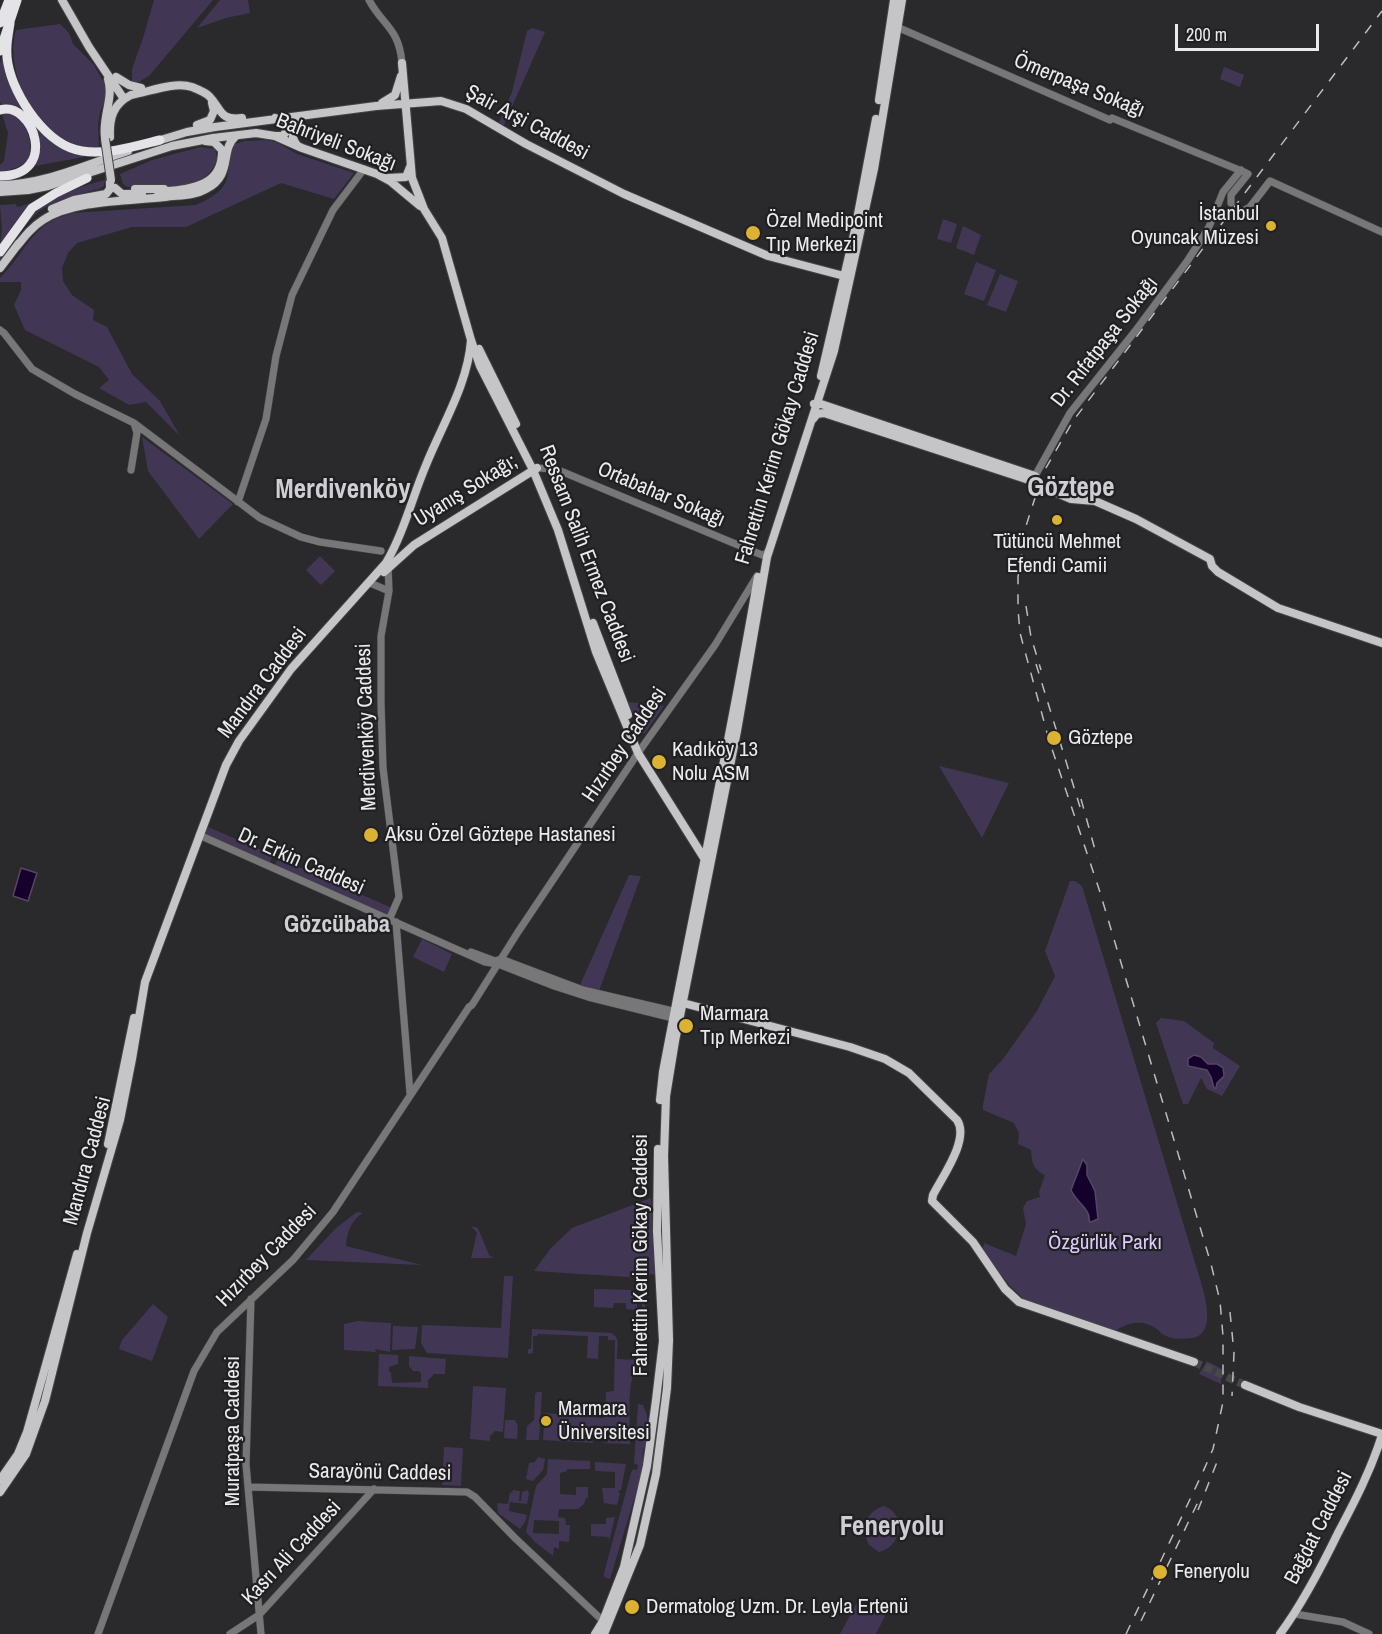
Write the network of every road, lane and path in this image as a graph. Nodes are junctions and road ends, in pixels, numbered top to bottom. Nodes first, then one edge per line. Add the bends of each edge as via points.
1 (9, 0) edge
2 (17, 0) edge
3 (62, 0) edge
4 (369, 0) edge
5 (894, 0) edge
6 (902, 0) edge
7 (73, 18) junction
8 (5, 23) edge
9 (897, 27) junction
10 (0, 51) edge
11 (402, 63) junction
12 (105, 70) junction
13 (116, 77) junction
14 (141, 88) junction
15 (163, 88) junction
16 (123, 95) junction
17 (212, 100) junction
18 (406, 103) junction
19 (376, 106) junction
20 (107, 107) junction
21 (0, 110) edge
22 (303, 116) junction
23 (279, 119) junction
24 (408, 132) junction
25 (237, 135) junction
26 (275, 136) junction
27 (107, 138) junction
28 (160, 140) junction
29 (193, 141) junction
30 (302, 148) junction
31 (101, 160) junction
32 (122, 163) junction
33 (410, 167) junction
34 (364, 170) junction
35 (1241, 170) junction
36 (0, 177) edge
37 (87, 178) junction
38 (384, 178) junction
39 (114, 182) junction
40 (0, 184) edge
41 (189, 188) junction
42 (126, 189) dead end
43 (0, 192) edge
44 (99, 192) dead end
45 (0, 197) edge
46 (1231, 203) dead end
47 (100, 204) junction
48 (424, 209) junction
49 (1243, 211) dead end
50 (40, 217) junction
51 (1382, 232) edge
52 (17, 246) junction
53 (0, 252) edge
54 (0, 268) edge
55 (844, 276) junction
56 (848, 291) junction
57 (0, 330) edge
58 (471, 340) junction
59 (484, 366) junction
60 (464, 378) junction
61 (815, 405) junction
62 (813, 420) junction
63 (134, 423) junction
64 (535, 469) junction
65 (131, 470) dead end
66 (1034, 479) junction
67 (238, 502) junction
68 (400, 538) junction
69 (414, 545) junction
70 (381, 551) dead end
71 (765, 552) junction
72 (387, 565) junction
73 (758, 575) junction
74 (370, 583) junction
75 (389, 591) junction
76 (357, 595) junction
77 (1382, 643) edge
78 (638, 753) junction
79 (199, 835) junction
80 (689, 835) junction
81 (715, 840) junction
82 (706, 847) junction
83 (704, 858) junction
84 (395, 922) junction
85 (518, 932) junction
86 (497, 962) junction
87 (687, 987) junction
88 (683, 1003) junction
89 (701, 1008) junction
90 (677, 1017) junction
91 (411, 1093) junction
92 (251, 1299) junction
93 (1194, 1362) tunnel mouth
94 (1245, 1385) tunnel mouth
95 (1382, 1434) edge
96 (0, 1480) edge
97 (248, 1487) junction
98 (374, 1489) junction
99 (0, 1492) edge
100 (1294, 1614) junction
101 (260, 1615) junction
102 (603, 1621) junction
103 (99, 1634) edge
104 (230, 1634) edge
105 (261, 1634) edge
106 (595, 1634) edge
107 (604, 1634) edge
108 (1280, 1634) edge
109 (1369, 1634) edge

1 - 8 highway
2 - 8 highway
3 - 7 main road
4 - 11 street via 396,38
5 - 55 main road, Fahrettin Kerim Gökay Caddesi via 875,128
6 - 9 main road, Fahrettin Kerim Gökay Caddesi
7 - 12 main road
7 - 13 main road
8 - 10 highway
8 - 28 highway via 8,66 16,89 31,114 58,141 93,152
9 - 35 street, Ömerpaşa Sokağı via 1110,120
9 - 56 main road, Fahrettin Kerim Gökay Caddesi via 874,169
11 - 18 main road
11 - 19 main road via 396,94
12 - 16 main road
12 - 20 main road via 110,82
13 - 14 main road
13 - 16 main road
14 - 15 main road
14 - 16 main road
15 - 16 main road
15 - 17 main road via 191,87
16 - 20 main road
16 - 27 main road via 112,111
17 - 23 main road via 228,119
17 - 28 main road via 214,111 210,120
18 - 19 main road, Şair Arşi Caddesi
18 - 24 main road
18 - 55 main road, Şair Arşi Caddesi via 431,100 466,109 624,194 768,256
19 - 22 main road, Şair Arşi Caddesi
19 - 24 main road via 401,112
20 - 27 main road via 103,126
21 - 36 highway via 12,109 24,118 36,146 36,154 26,169
22 - 23 main road, Şair Arşi Caddesi
22 - 30 main road via 294,123 292,138
23 - 26 main road via 287,130 283,136
23 - 28 main road, Şair Arşi Caddesi via 215,127
24 - 33 main road
25 - 26 main road, Bahriyeli Sokağı
25 - 29 main road, Bahriyeli Sokağı
25 - 47 main road via 229,143 224,172 208,188 190,194
26 - 30 main road, Bahriyeli Sokağı
27 - 39 main road
28 - 31 main road
29 - 32 main road, Bahriyeli Sokağı
29 - 41 main road via 218,146 222,161 206,183
30 - 34 main road, Bahriyeli Sokağı
31 - 36 main road via 42,175
31 - 40 main road via 50,179
32 - 37 main road
32 - 43 main road via 48,186
33 - 38 main road via 406,177
33 - 48 main road
34 - 38 main road, Bahriyeli Sokağı
34 - 67 street via 333,210 292,295 276,356 266,419
35 - 46 street, Ömerpaşa Sokağı via 1248,174 1230,196
35 - 66 street, Dr. Rıfatpaşa Sokağı via 1223,192 1209,227 1188,260 1070,413
37 - 45 main road via 37,193
37 - 53 highway via 32,208
38 - 48 main road, Bahriyeli Sokağı
39 - 41 main road via 122,194 133,195
39 - 47 main road via 108,200
39 - 50 main road via 106,194 66,203
41 - 42 main road
44 - 50 main road via 72,196
47 - 52 main road via 53,214 29,231
48 - 58 main road, Ressam Salih Ermez Caddesi via 442,238
49 - 51 street via 1270,181
50 - 52 main road
52 - 54 main road
55 - 56 main road via 848,279
55 - 61 main road, Fahrettin Kerim Gökay Caddesi
56 - 61 main road, Fahrettin Kerim Gökay Caddesi via 832,358
57 - 63 street via 32,369
58 - 59 main road, Ressam Salih Ermez Caddesi
58 - 60 main road
59 - 60 main road via 475,367
59 - 64 main road, Ressam Salih Ermez Caddesi
60 - 68 main road via 425,467
61 - 62 main road, Fahrettin Kerim Gökay Caddesi
61 - 66 main road
61 - 71 main road, Fahrettin Kerim Gökay Caddesi
62 - 66 main road via 824,413
62 - 71 main road, Fahrettin Kerim Gökay Caddesi
63 - 65 street via 137,433
63 - 67 street
64 - 69 main road, Uyanış Sokağı;
64 - 71 street, Ortabahar Sokağı via 563,472
64 - 78 main road, Ressam Salih Ermez Caddesi via 637,738
66 - 77 main road, bridge via 1071,499 1095,501 1136,519 1210,559 1218,572 1278,608
67 - 70 street via 260,518 301,537
68 - 69 main road via 406,545
68 - 72 main road, Mandıra Caddesi
69 - 72 main road, Uyanış Sokağı;
71 - 73 main road, Fahrettin Kerim Gökay Caddesi
71 - 81 main road, Fahrettin Kerim Gökay Caddesi via 739,725
72 - 74 main road, Mandıra Caddesi
72 - 75 street, Merdivenköy Caddesi
72 - 76 main road, Mandıra Caddesi
73 - 78 street, Hızırbey Caddesi via 716,645
73 - 82 main road, Fahrettin Kerim Gökay Caddesi
74 - 75 street
74 - 76 main road, Mandıra Caddesi
75 - 84 street, Merdivenköy Caddesi via 381,636 381,703 383,768 399,897
76 - 79 main road, Mandıra Caddesi via 291,669 239,741
78 - 80 main road, Ressam Salih Ermez Caddesi
78 - 85 street, Hızırbey Caddesi
79 - 84 street, Dr. Erkin Caddesi
79 - 96 main road, Mandıra Caddesi via 191,844 142,977 116,1110 92,1204 27,1432
79 - 99 main road, Mandıra Caddesi via 145,982 120,1120 45,1401 26,1454
80 - 82 main road
80 - 83 main road, Ressam Salih Ermez Caddesi
81 - 82 main road
81 - 87 main road, Fahrettin Kerim Gökay Caddesi
82 - 83 main road, Fahrettin Kerim Gökay Caddesi
83 - 90 main road, Fahrettin Kerim Gökay Caddesi
84 - 86 street, Dr. Erkin Caddesi via 455,949
84 - 91 street
85 - 86 street, Hızırbey Caddesi
85 - 86 street, Hızırbey Caddesi
86 - 90 street, Dr. Erkin Caddesi
86 - 91 street, Hızırbey Caddesi
87 - 88 main road, Fahrettin Kerim Gökay Caddesi
87 - 89 main road via 689,996
88 - 89 main road
88 - 90 main road
89 - 90 main road via 686,1010
89 - 93 main road via 850,1047 890,1061 909,1073 961,1128 959,1146 932,1200 975,1243 1009,1293 1028,1306
90 - 102 main road, Fahrettin Kerim Gökay Caddesi via 662,1079 658,1149 661,1362 648,1467 624,1567
90 - 107 main road, Fahrettin Kerim Gökay Caddesi via 666,1096 667,1388 657,1469 640,1545
91 - 92 street, Hızırbey Caddesi via 333,1212 293,1260
92 - 97 street, Muratpaşa Caddesi
92 - 103 street, Hızırbey Caddesi via 218,1332 194,1371
94 - 95 main road
95 - 100 main road, Bağdat Caddesi via 1368,1474
97 - 98 street, Sarayönü Caddesi
97 - 101 street, Muratpaşa Caddesi
98 - 101 street, Kasrı Ali Caddesi
98 - 102 street, Sarayönü Caddesi via 467,1492
100 - 108 main road, Bağdat Caddesi
100 - 109 street via 1343,1622
101 - 104 street, Kasrı Ali Caddesi
101 - 105 street, Muratpaşa Caddesi
102 - 106 main road, Fahrettin Kerim Gökay Caddesi

